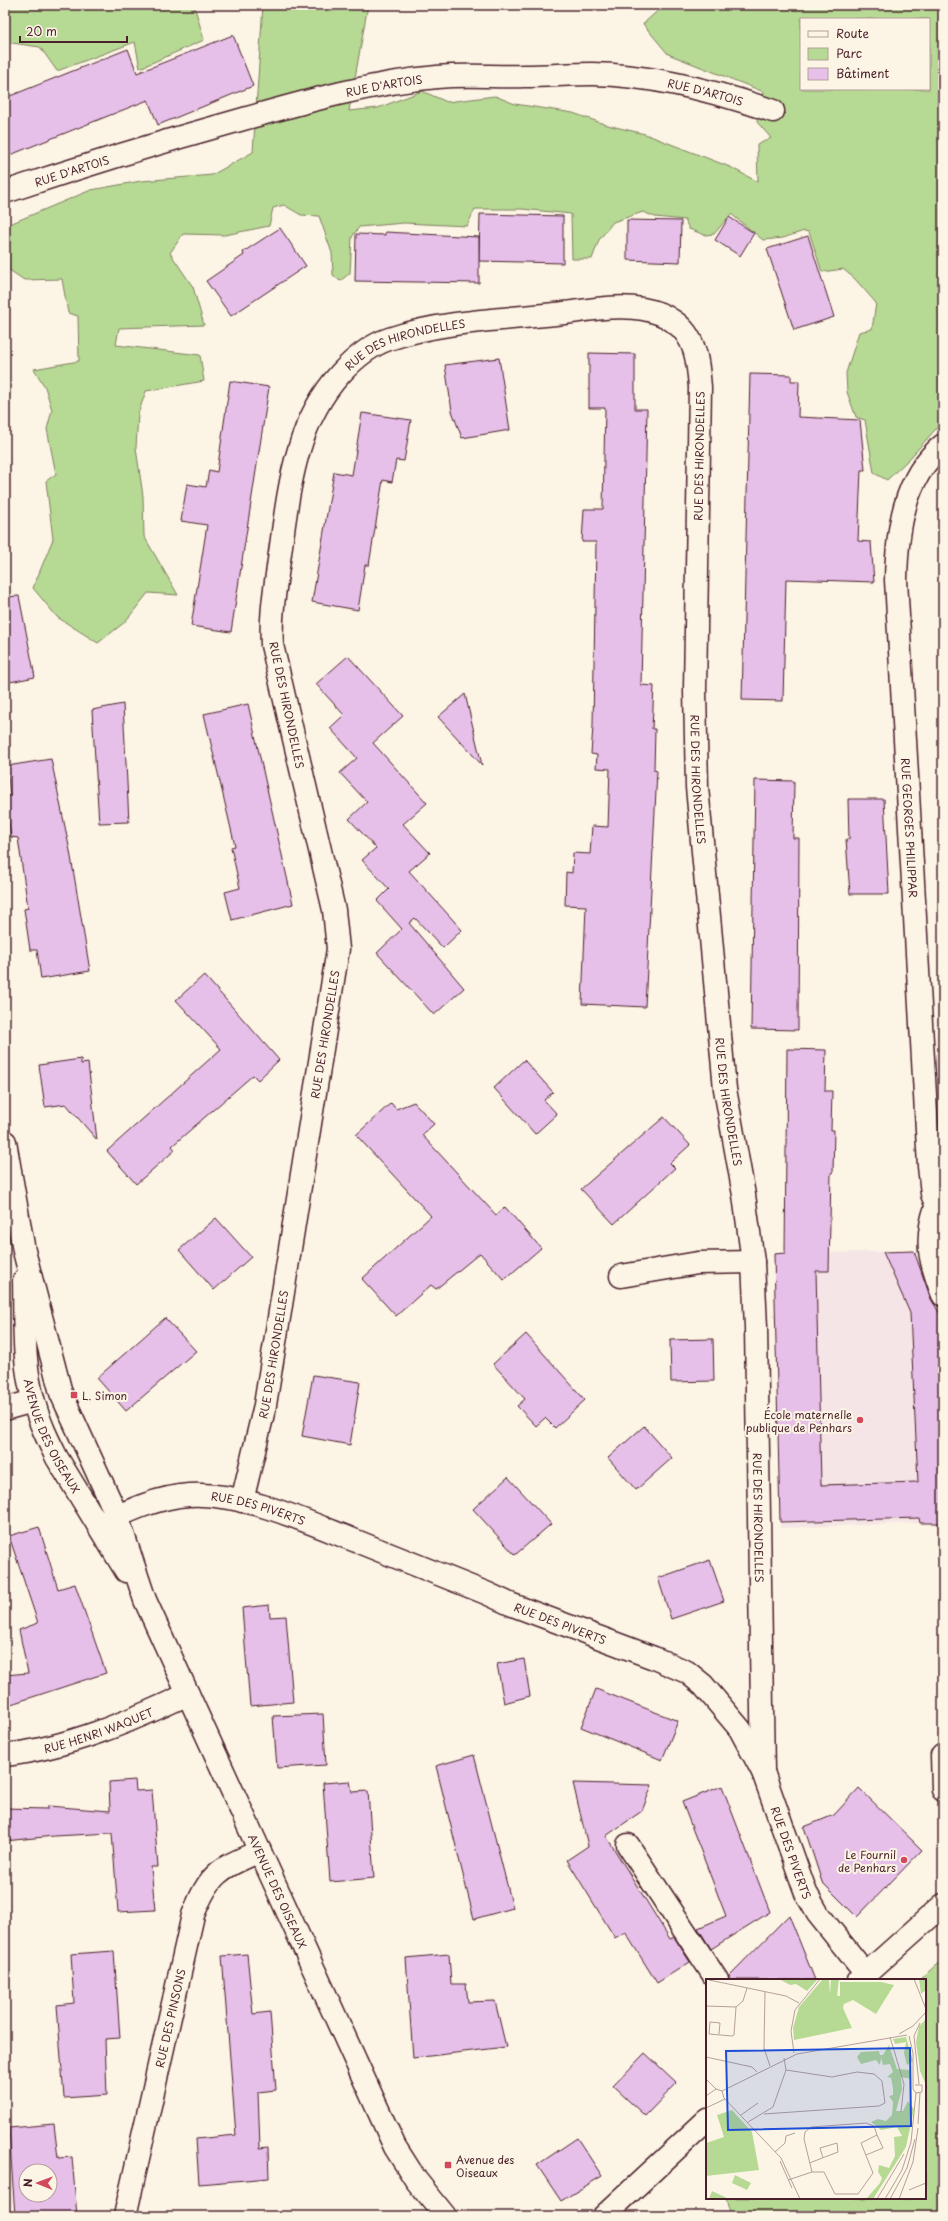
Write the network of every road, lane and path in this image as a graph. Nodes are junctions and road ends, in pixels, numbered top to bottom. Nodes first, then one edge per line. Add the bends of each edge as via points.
1 (773, 111) dead end
2 (5, 192) edge
3 (943, 445) edge
4 (5, 1142) edge
5 (940, 1214) edge
6 (24, 1251) junction
7 (753, 1262) junction
8 (621, 1276) dead end
9 (943, 1294) edge
10 (33, 1401) junction
11 (5, 1409) edge
12 (242, 1501) junction
13 (117, 1516) junction
14 (97, 1526) junction
15 (145, 1600) junction
16 (188, 1694) junction
17 (5, 1755) edge
18 (942, 1755) dead end
19 (763, 1772) junction
20 (943, 1790) edge
21 (628, 1844) dead end
22 (260, 1851) junction
23 (943, 1905) edge
24 (862, 1977) edge
25 (716, 1979) edge
26 (706, 2121) edge
27 (125, 2216) edge
28 (445, 2216) edge
29 (604, 2216) edge

1 - 2 street, RUE D'ARTOIS via 687,85 654,80 593,74 436,77 359,89 308,101 110,158
3 - 5 street, RUE GEORGES PHILIPPAR via 915,479 908,496 897,544 896,580 929,1166 932,1194
4 - 6 street, AVENUE DES OISEAUX
5 - 9 street via 928,1238 930,1255
6 - 10 street, AVENUE DES OISEAUX via 25,1344
6 - 13 street, AVENUE DES OISEAUX via 61,1393
7 - 8 street via 698,1263
7 - 12 street, RUE DES HIRONDELLES via 725,1089 697,787 695,697 700,387 698,361 692,342 684,329 658,313 622,307 426,328 388,339 373,346 341,373 325,394 306,428 295,460 272,608 272,645 334,910 338,949 265,1405
7 - 19 street, RUE DES HIRONDELLES
10 - 11 street
10 - 14 street, AVENUE DES OISEAUX via 54,1452
12 - 13 street, RUE DES PIVERTS via 188,1495 156,1501
12 - 19 street, RUE DES PIVERTS via 302,1520 687,1672 703,1685 729,1714
13 - 14 street, RUE DES PIVERTS
13 - 15 street, AVENUE DES OISEAUX
14 - 15 street, AVENUE DES OISEAUX
15 - 16 street, AVENUE DES OISEAUX
16 - 17 street, RUE HENRI WAQUET via 151,1712 75,1739 46,1748
16 - 22 street, AVENUE DES OISEAUX
18 - 20 street
19 - 24 street, RUE DES PIVERTS via 806,1893
21 - 25 street
22 - 27 street, RUE DES PINSONS via 216,1873 206,1886 193,1914
22 - 28 street, AVENUE DES OISEAUX via 395,2147 416,2180
23 - 24 street
26 - 29 street

